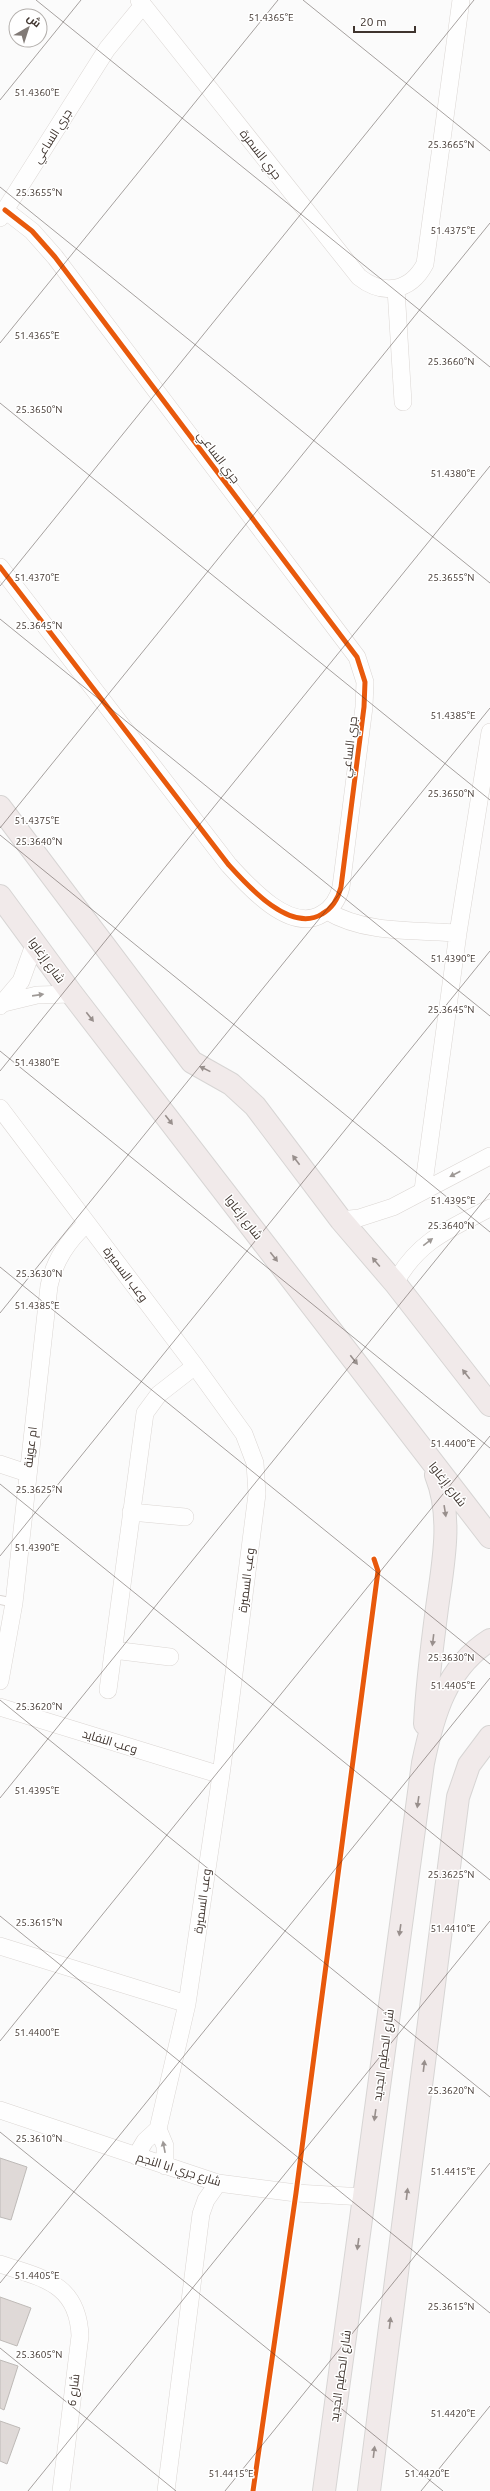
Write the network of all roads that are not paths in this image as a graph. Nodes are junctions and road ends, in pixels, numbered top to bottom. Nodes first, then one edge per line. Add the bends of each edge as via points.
1 (461, 0) edge
2 (141, 3) edge
3 (3, 214) edge
4 (396, 289) junction
5 (403, 402) dead end
6 (0, 567) edge
7 (490, 732) edge
8 (0, 807) edge
9 (0, 896) edge
10 (327, 911) junction
11 (458, 933) junction
12 (35, 942) junction
13 (72, 994) junction
14 (2, 1004) edge
15 (0, 1108) edge
16 (490, 1156) edge
17 (423, 1190) junction
18 (490, 1208) edge
19 (341, 1220) junction
20 (87, 1223) junction
21 (395, 1283) junction
22 (196, 1366) junction
23 (490, 1405) edge
24 (430, 1461) junction
25 (0, 1464) edge
26 (27, 1473) junction
27 (131, 1512) junction
28 (185, 1517) dead end
29 (490, 1537) edge
30 (7, 1601) edge
31 (490, 1640) edge
32 (113, 1650) junction
33 (170, 1657) dead end
34 (0, 1682) edge
35 (108, 1690) dead end
36 (0, 1707) edge
37 (490, 1737) edge
38 (423, 1763) junction
39 (221, 1775) junction
40 (0, 1946) edge
41 (187, 2004) junction
42 (0, 2110) edge
43 (158, 2129) junction
44 (136, 2156) junction
45 (165, 2166) junction
46 (218, 2183) junction
47 (364, 2197) junction
48 (0, 2264) edge
49 (61, 2491) edge
50 (166, 2491) edge
51 (324, 2491) edge
52 (369, 2491) edge

1 - 4 street via 428,254 414,280
2 - 3 street, جري الساعي via 107,49
2 - 4 street, جري السمرة via 359,277 376,287
3 - 10 street, جري الساعي via 32,231 55,257 357,657 364,682 364,707 341,888 339,896
4 - 5 street
6 - 10 street via 241,878 290,916 311,918
7 - 11 street
19 -> 8 main road via 244,1094 217,1075 192,1062
9 - 12 main road, شارع إزغاوا
10 - 11 street via 346,921 367,927
11 - 17 street
12 - 13 main road, شارع إزغاوا
12 - 14 street via 21,981
14 -> 13 street via 38,995
13 -> 24 main road, شارع إزغاوا
15 - 20 street, وعب السميرة
16 -> 17 street
17 - 19 street via 382,1211
21 -> 18 street via 409,1261 424,1245
21 -> 19 main road
20 - 22 street, وعب السميرة
20 - 26 street, ام عوينة via 62,1251 52,1272
23 -> 21 main road
22 - 27 street via 159,1394 146,1413
22 - 39 street, وعب السميرة via 244,1434 251,1448 257,1479
24 - 29 main road, شارع إزغاوا
24 -> 38 main road via 439,1484 446,1516 427,1688
25 - 26 street
26 - 30 street, ام عوينة
27 - 28 street
27 - 32 street
30 - 34 street, ام عوينة
31 - 38 main road, شارع الحطيم الجديد via 463,1662 448,1682 429,1733
32 - 33 street
32 - 35 street
36 - 39 street, وعب النفايد
52 -> 37 main road via 458,1797 469,1765
38 -> 47 main road, شارع الحطيم الجديد
39 - 41 street, وعب السميرة
40 - 41 street
41 - 43 street, وعب السميرة
42 - 44 street, شارع جري ابا النجم
43 - 44 street via 145,2141
45 -> 43 street via 165,2146
44 - 45 street, شارع جري ابا النجم
45 - 46 street, شارع جري ابا النجم
46 - 47 street, شارع جري ابا النجم via 296,2193
46 - 50 street via 206,2200 201,2214
47 -> 51 main road, شارع الحطيم الجديد
48 - 49 street, شارع 6 via 46,2279 58,2286 76,2308 80,2322

